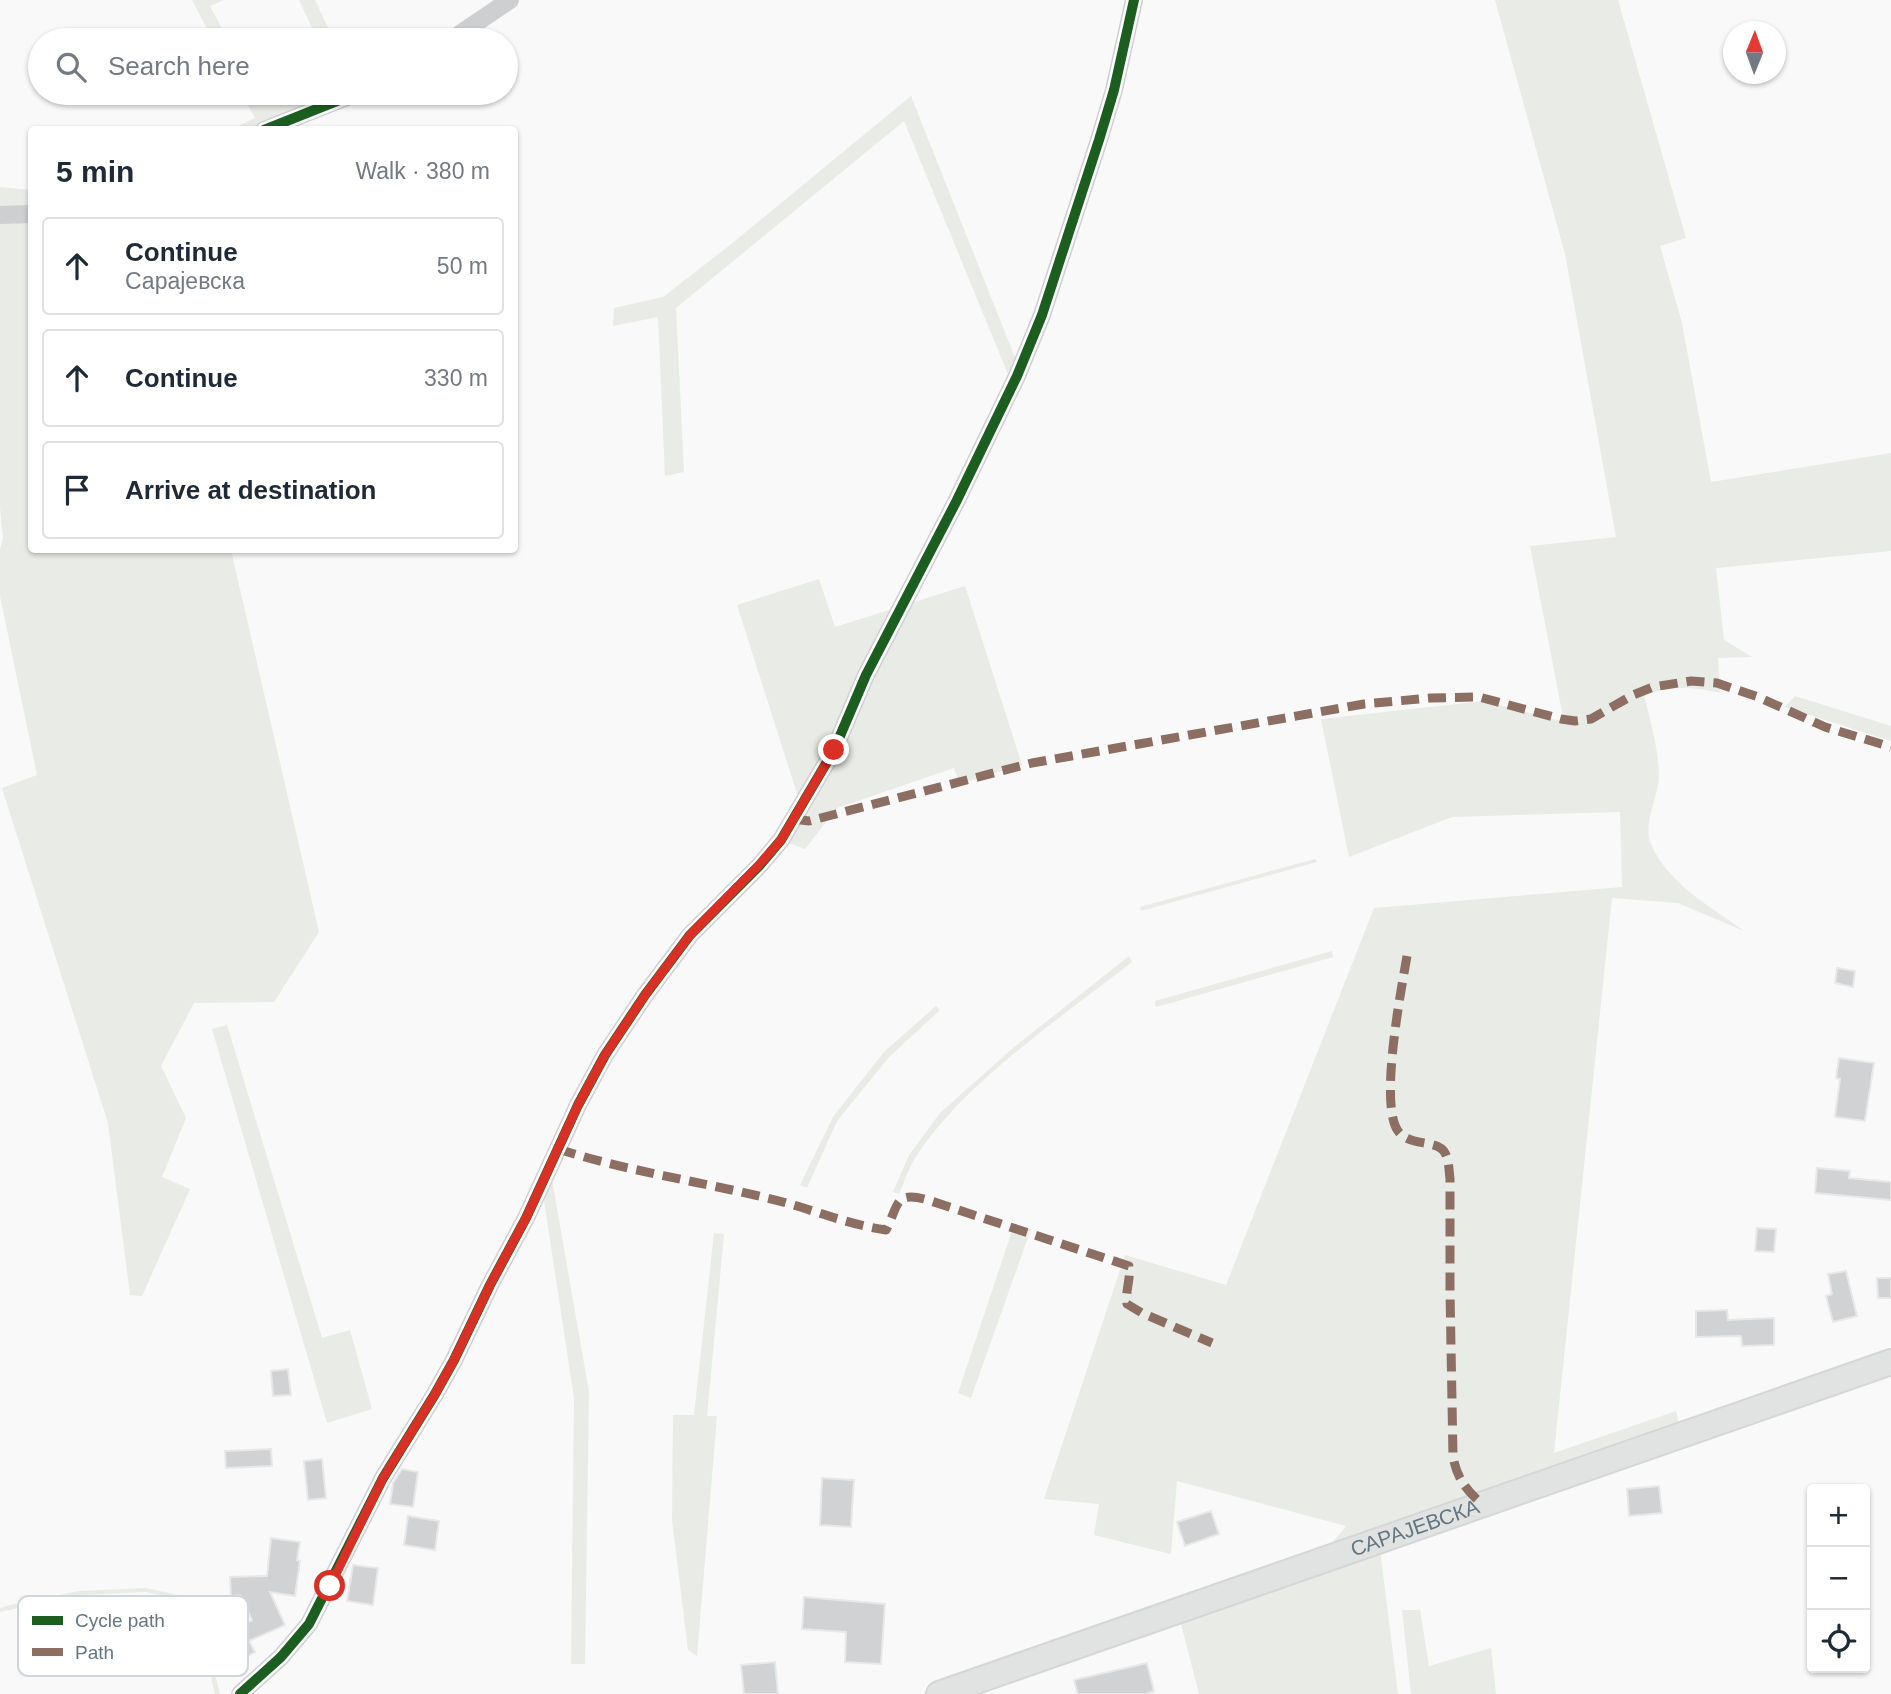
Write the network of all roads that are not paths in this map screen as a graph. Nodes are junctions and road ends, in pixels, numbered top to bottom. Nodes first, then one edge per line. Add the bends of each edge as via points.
1 (510, 0) edge
2 (1134, 0) edge
3 (469, 28) edge
4 (327, 105) edge
5 (274, 126) edge
6 (28, 214) edge
7 (0, 215) edge
8 (1891, 1362) edge
9 (240, 1694) edge
10 (940, 1694) edge

1 - 3 street
2 - 9 street via 1100,140 1042,314 1017,376 866,675 834,750 781,840 690,935 605,1055 454,1360 383,1478 309,1624
4 - 5 street
6 - 7 street
8 - 10 main road, САРАЈЕВСКА

